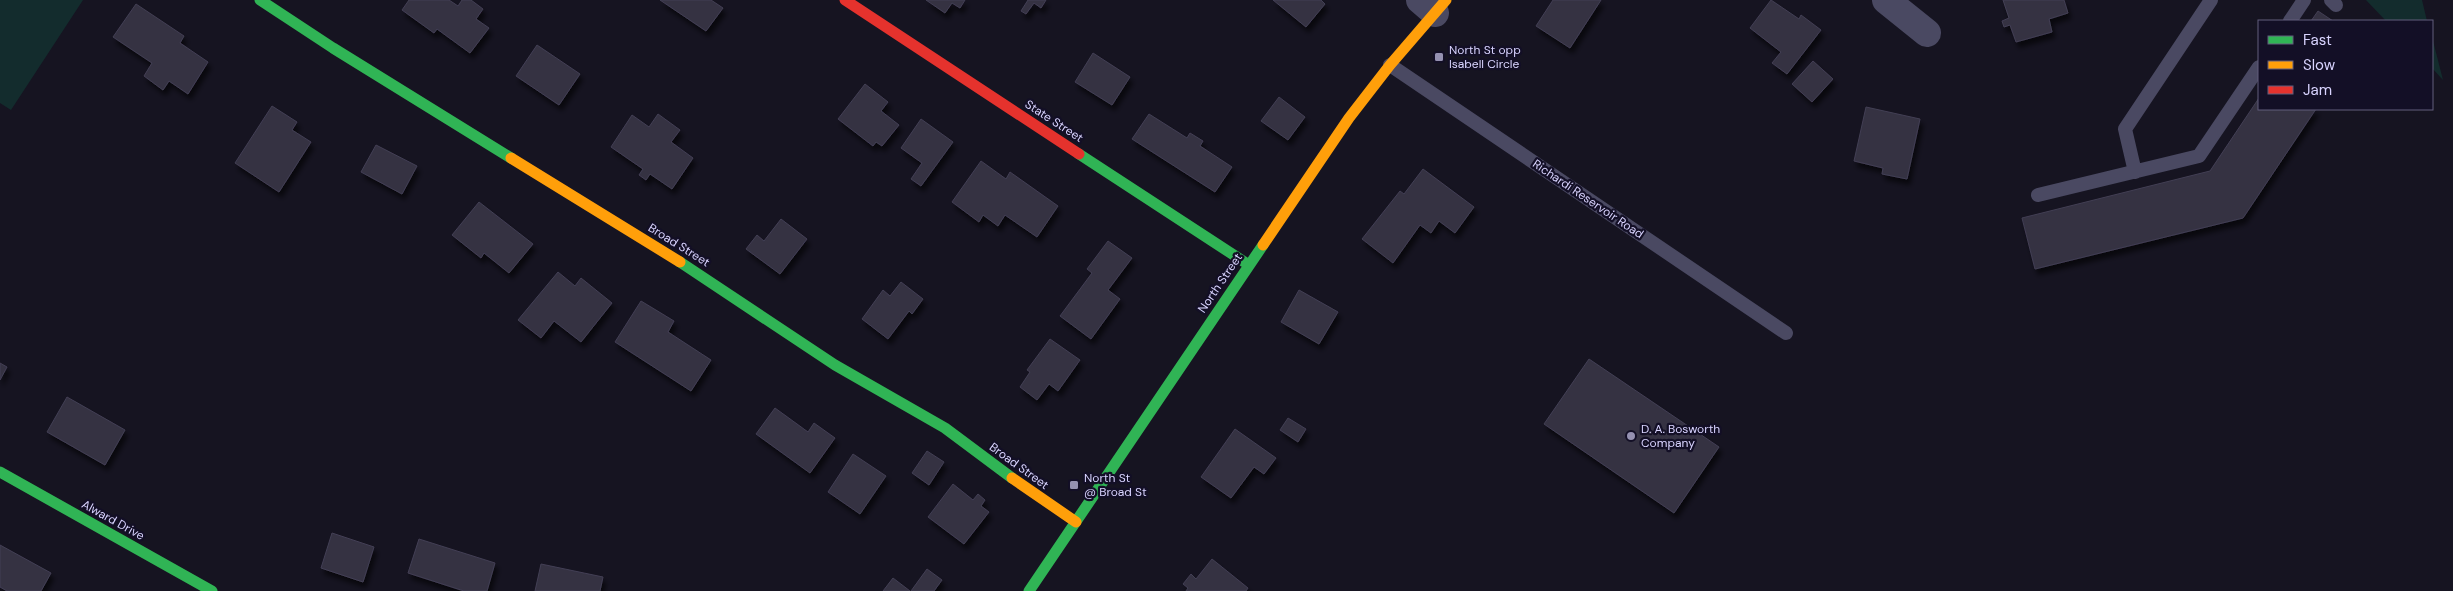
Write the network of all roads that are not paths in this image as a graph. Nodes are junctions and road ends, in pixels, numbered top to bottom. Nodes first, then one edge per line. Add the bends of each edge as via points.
1 (260, 0) edge
2 (845, 0) edge
3 (1886, 0) edge
4 (2211, 0) edge
5 (2304, 0) edge
6 (1434, 4) edge
7 (2291, 20) edge
8 (1927, 33) dead end
9 (1390, 64) junction
10 (2258, 68) edge
11 (2135, 172) junction
12 (2038, 195) dead end
13 (1249, 265) junction
14 (1786, 333) dead end
15 (0, 472) edge
16 (1076, 522) junction
17 (212, 591) edge
18 (1029, 591) edge

1 - 16 street, Broad Street via 682,263 835,365 945,428
2 - 13 street, State Street
3 - 8 street
4 - 11 lane via 2125,129
5 - 7 lane
6 - 9 street, North Street
9 - 13 street, North Street via 1348,118
9 - 14 lane, Richardi Reservoir Road
10 - 11 lane via 2199,156
11 - 12 lane
13 - 16 street, North Street
15 - 17 street, Alward Drive
16 - 18 street, North Street

